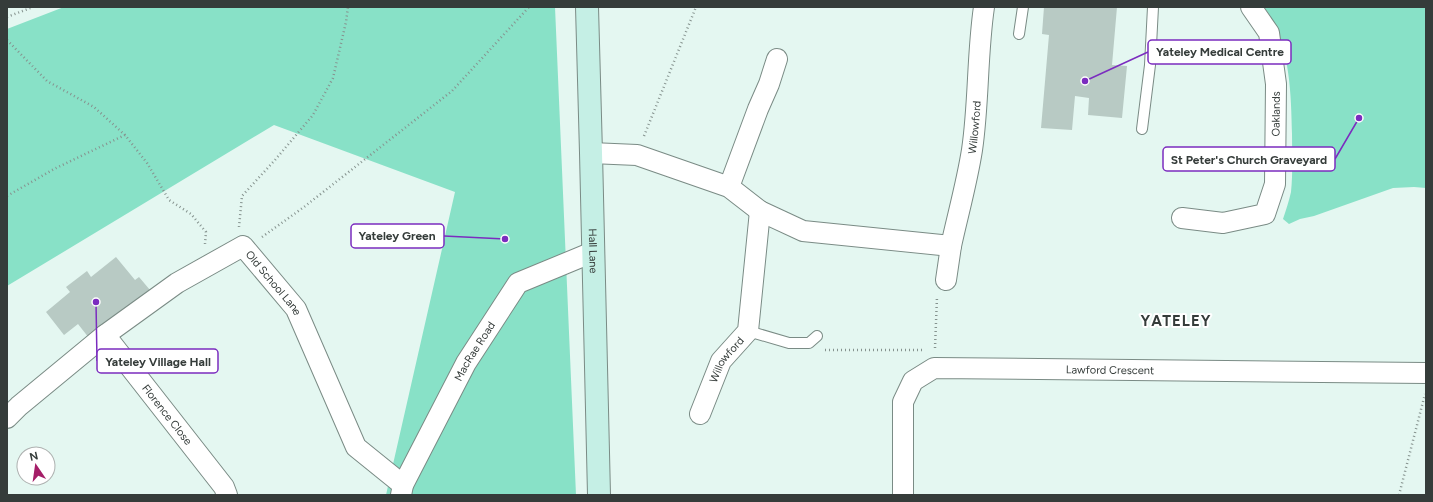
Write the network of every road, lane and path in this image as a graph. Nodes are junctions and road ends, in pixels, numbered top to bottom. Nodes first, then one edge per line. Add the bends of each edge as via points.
1 (33, 7) edge
2 (348, 7) edge
3 (529, 7) edge
4 (587, 7) edge
5 (696, 7) edge
6 (984, 7) edge
7 (1023, 7) edge
8 (1153, 7) edge
9 (1251, 7) edge
10 (7, 17) edge
11 (1019, 34) dead end
12 (7, 40) edge
13 (777, 59) dead end
14 (1142, 129) dead end
15 (125, 135) junction
16 (592, 153) junction
17 (637, 155) junction
18 (729, 187) junction
19 (7, 196) edge
20 (760, 211) junction
21 (1182, 218) dead end
22 (951, 246) junction
23 (245, 248) junction
24 (594, 252) junction
25 (202, 268) junction
26 (946, 280) joint
27 (748, 331) junction
28 (105, 335) junction
29 (817, 336) dead end
30 (809, 343) junction
31 (934, 359) junction
32 (1426, 373) edge
33 (1426, 392) edge
34 (700, 414) dead end
35 (7, 418) edge
36 (402, 490) edge
37 (227, 495) edge
38 (599, 495) edge
39 (903, 495) edge
40 (1399, 495) edge

1 - 10 path
2 - 23 path via 333,78 313,115 242,196 239,231
3 - 23 path via 452,92 304,207
4 - 16 street, Hall Lane
5 - 17 path
6 - 22 street, Willowford via 972,150
7 - 11 lane
8 - 14 lane via 1150,65
9 - 21 street, Oaklands via 1268,34 1276,84 1275,184 1265,214 1223,223
12 - 15 path via 47,81 94,107
13 - 18 street
15 - 19 path via 54,169
15 - 25 path via 147,163 169,200 191,214 206,232
16 - 17 street
16 - 24 street, Hall Lane
17 - 18 street
18 - 20 street
20 - 22 street via 803,231
20 - 27 street, Willowford
22 - 26 street, Willowford
23 - 25 street, Old School Lane
23 - 36 street, Old School Lane via 296,309 356,447
24 - 36 street, MacRae Road via 518,282 466,363
24 - 38 street, Hall Lane
25 - 28 street, Old School Lane
26 - 31 path via 937,288
27 - 30 lane via 789,343
27 - 34 street, Willowford via 721,362
28 - 35 street, Old School Lane
28 - 37 street, Florence Close via 224,487
29 - 30 lane
30 - 31 path via 821,350
31 - 32 street, Lawford Crescent
31 - 39 street via 913,380 903,402
33 - 40 path

